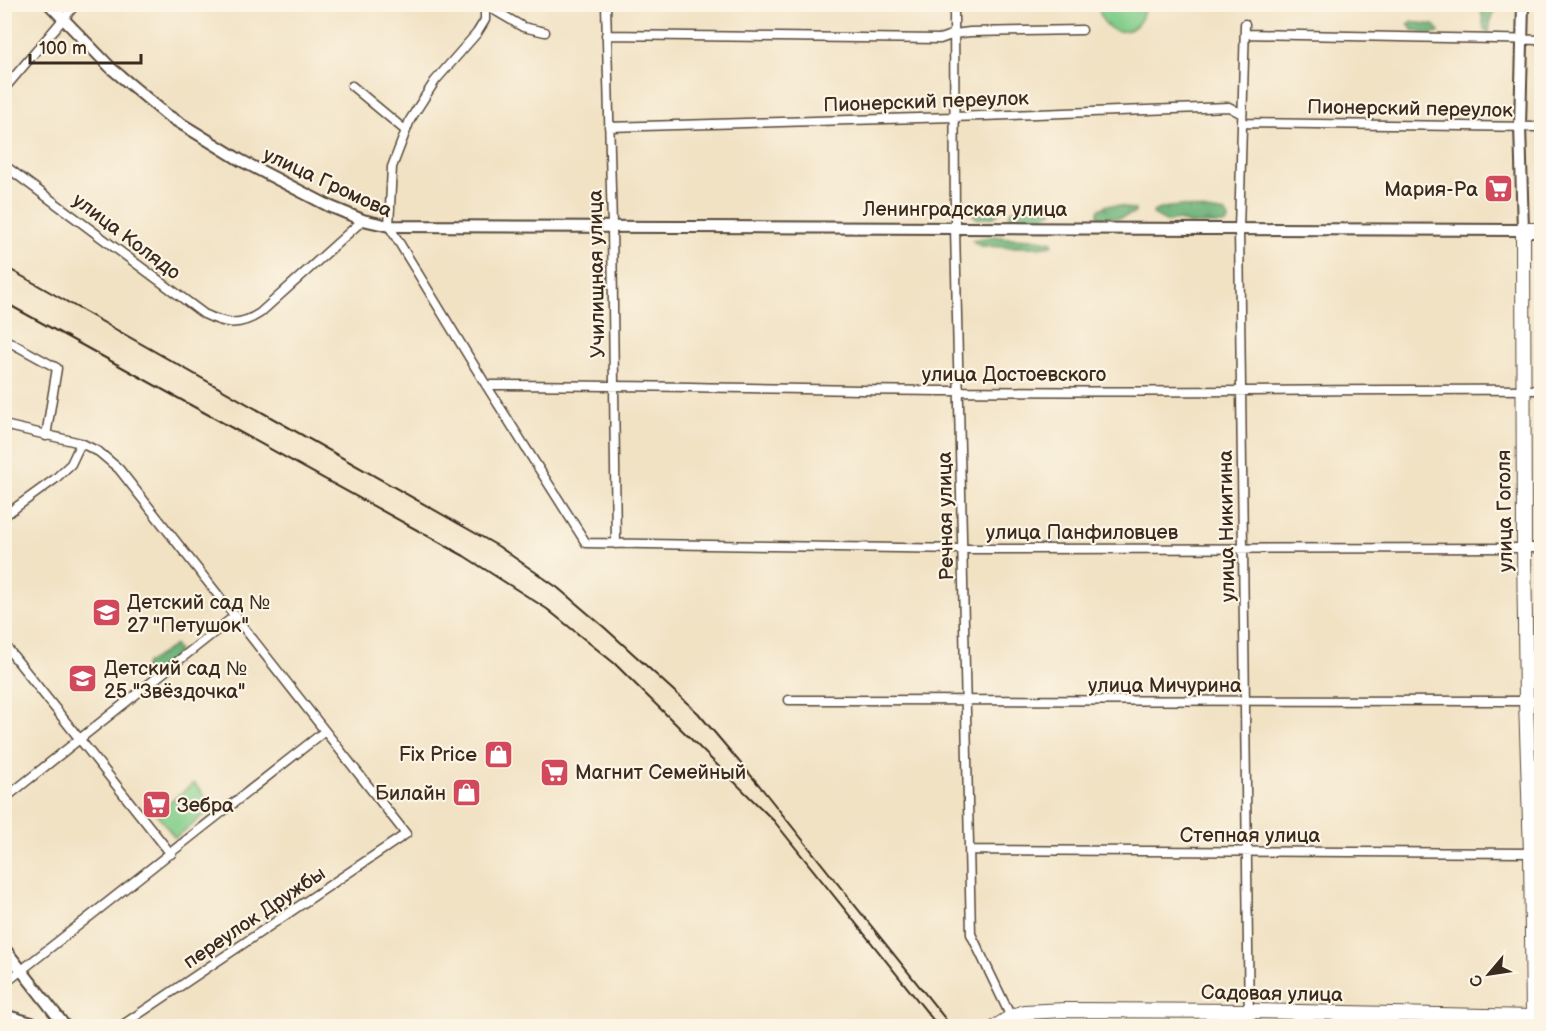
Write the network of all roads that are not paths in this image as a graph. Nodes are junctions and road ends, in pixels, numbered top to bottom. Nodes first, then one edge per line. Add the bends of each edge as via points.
1 (49, 4) edge
2 (76, 4) edge
3 (606, 4) edge
4 (954, 4) edge
5 (1523, 4) edge
6 (484, 5) edge
7 (64, 21) junction
8 (1245, 24) dead end
9 (1083, 30) dead end
10 (545, 32) dead end
11 (954, 33) junction
12 (1245, 34) junction
13 (606, 35) junction
14 (1522, 39) junction
15 (1542, 40) edge
16 (352, 86) dead end
17 (4, 88) edge
18 (954, 117) junction
19 (1242, 118) junction
20 (609, 126) junction
21 (1520, 126) junction
22 (1542, 127) edge
23 (406, 131) junction
24 (4, 165) edge
25 (363, 220) junction
26 (389, 226) junction
27 (612, 226) junction
28 (955, 228) junction
29 (1239, 229) junction
30 (1523, 230) junction
31 (1542, 230) edge
32 (4, 339) edge
33 (486, 385) junction
34 (614, 385) junction
35 (1241, 390) junction
36 (1522, 390) junction
37 (1542, 390) edge
38 (959, 392) junction
39 (4, 426) edge
40 (46, 436) junction
41 (81, 443) junction
42 (4, 516) edge
43 (586, 543) joint
44 (616, 544) junction
45 (1524, 548) junction
46 (1542, 548) edge
47 (963, 549) junction
48 (1243, 549) junction
49 (236, 615) junction
50 (4, 644) edge
51 (789, 700) dead end
52 (966, 701) junction
53 (1526, 701) junction
54 (1542, 701) edge
55 (1245, 702) junction
56 (325, 731) junction
57 (80, 739) junction
58 (4, 799) edge
59 (969, 850) junction
60 (1247, 852) junction
61 (1532, 853) junction
62 (171, 854) junction
63 (4, 948) edge
64 (22, 970) junction
65 (4, 984) edge
66 (1250, 1011) junction
67 (4, 1015) edge
68 (1011, 1017) junction
69 (1533, 1017) joint
70 (42, 1026) edge
71 (65, 1026) edge
72 (121, 1026) edge
73 (997, 1026) edge
74 (1250, 1026) edge

1 - 7 street, улица Громова
2 - 7 street
3 - 13 street, Училищная улица
4 - 11 street, Речная улица
5 - 14 street, улица Гоголя
6 - 10 street via 523,27
6 - 23 street via 485,20 477,33 435,81
7 - 17 street
7 - 25 street, улица Громова via 112,69 167,115 240,160
8 - 12 street, улица Никитина
9 - 11 street
11 - 13 street via 940,39
11 - 18 street, Речная улица
12 - 14 street
12 - 19 street, улица Никитина
13 - 20 street, Училищная улица
14 - 15 street
14 - 21 street, улица Гоголя
16 - 23 street
18 - 19 street, Пионерский переулок via 1229,107
18 - 20 street, Пионерский переулок
18 - 28 street, Речная улица
19 - 21 street, Пионерский переулок
19 - 29 street, улица Никитина
20 - 27 street, Училищная улица
21 - 22 street, Пионерский переулок
21 - 30 street, улица Гоголя
23 - 26 street via 392,167
24 - 25 street, улица Колядо via 204,314 234,323 249,321 260,313
25 - 26 street, улица Громова
26 - 27 street, Ленинградская улица
26 - 33 street, улица Громова
27 - 28 street, Ленинградская улица
27 - 34 street, Училищная улица
28 - 29 street, Ленинградская улица
28 - 38 street, Речная улица
29 - 30 street, Ленинградская улица
29 - 35 street, улица Никитина
30 - 31 main road, Ленинградская улица
30 - 36 main road, улица Гоголя
32 - 40 street via 57,368
33 - 34 street, улица Достоевского
33 - 43 street, улица Громова
34 - 38 street, улица Достоевского
34 - 44 street, Училищная улица
35 - 36 street, улица Достоевского
35 - 38 street, улица Достоевского
35 - 48 street, улица Никитина
36 - 37 street, улица Достоевского
36 - 45 main road, улица Гоголя
38 - 47 street, Речная улица
39 - 40 street
40 - 41 street
41 - 42 street via 71,464
41 - 49 street via 119,469
43 - 44 street, улица Панфиловцев
44 - 47 street, улица Панфиловцев
45 - 46 street, улица Панфиловцев
45 - 48 street, улица Панфиловцев
45 - 53 main road, улица Гоголя
47 - 48 street, улица Панфиловцев
47 - 52 street, Речная улица
48 - 55 street, улица Никитина
49 - 56 street
49 - 57 street
50 - 57 street
51 - 52 street, улица Мичурина
52 - 55 street, улица Мичурина
52 - 59 street, Речная улица
53 - 54 street, улица Мичурина
53 - 55 street, улица Мичурина
53 - 61 main road, улица Гоголя
55 - 60 street, улица Никитина
56 - 62 street
56 - 72 street, переулок Дружбы via 406,834
57 - 58 street
57 - 62 street
59 - 60 street, Степная улица
59 - 68 street, Речная улица via 971,934
60 - 61 street, Степная улица
60 - 66 street, улица Никитина
61 - 69 main road, улица Гоголя
62 - 64 street
63 - 64 street
64 - 65 street
64 - 71 street
66 - 68 main road, Садовая улица via 1066,1010 1024,1012
66 - 69 main road, Садовая улица
66 - 74 street, улица Никитина
67 - 70 street
68 - 73 main road

